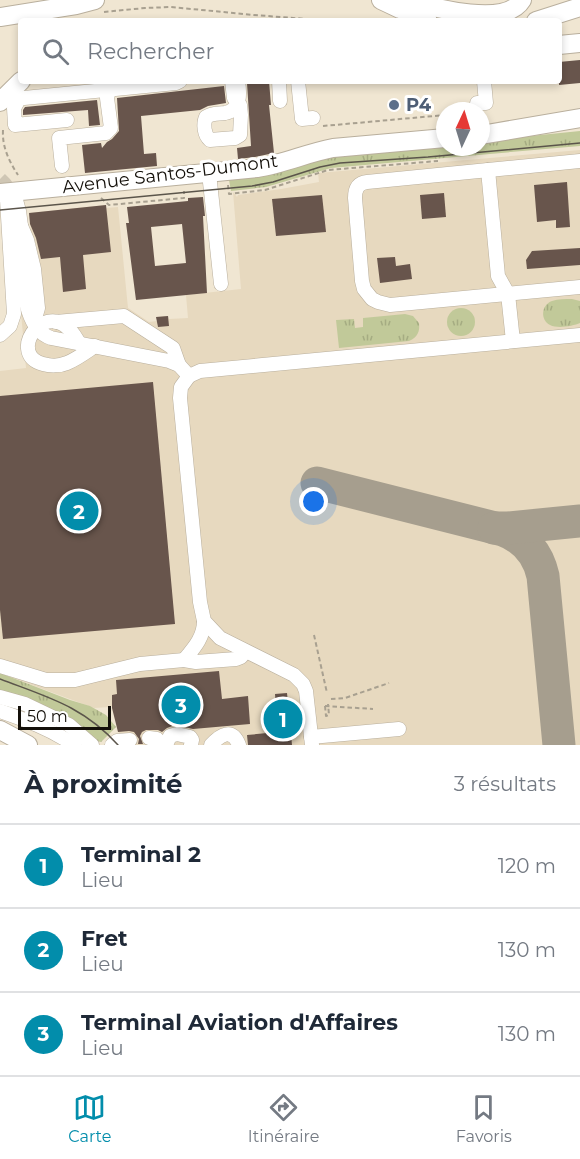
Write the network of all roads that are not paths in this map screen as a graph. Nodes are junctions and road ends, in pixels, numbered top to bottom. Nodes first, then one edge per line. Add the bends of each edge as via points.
1 (54, 0) edge
2 (381, 0) edge
3 (411, 0) edge
4 (522, 0) edge
5 (0, 6) edge
6 (96, 7) edge
7 (580, 7) edge
8 (0, 17) edge
9 (432, 18) edge
10 (545, 18) edge
11 (580, 43) edge
12 (562, 45) edge
13 (18, 84) edge
14 (142, 84) edge
15 (232, 84) edge
16 (238, 84) edge
17 (279, 84) edge
18 (298, 84) edge
19 (484, 84) edge
20 (108, 85) edge
21 (280, 101) dead end
22 (0, 102) edge
23 (486, 102) edge
24 (311, 118) road end
25 (580, 118) edge
26 (67, 120) dead end
27 (547, 124) junction
28 (580, 126) edge
29 (490, 134) edge
30 (436, 139) edge
31 (580, 161) edge
32 (62, 166) dead end
33 (488, 170) junction
34 (209, 173) junction
35 (8, 198) edge
36 (221, 284) dead end
37 (580, 287) edge
38 (508, 294) junction
39 (55, 322) junction
40 (35, 325) junction
41 (0, 335) edge
42 (580, 335) edge
43 (513, 341) junction
44 (79, 343) junction
45 (95, 346) junction
46 (179, 365) junction
47 (189, 376) junction
48 (204, 621) junction
49 (245, 651) junction
50 (184, 660) junction
51 (0, 666) edge
52 (0, 696) edge
53 (0, 711) edge
54 (399, 729) dead end
55 (0, 730) edge
56 (130, 740) dead end
57 (311, 741) edge
58 (27, 745) edge
59 (74, 745) edge
60 (92, 745) edge
61 (112, 745) edge
62 (166, 745) edge
63 (191, 745) edge
64 (211, 745) edge
65 (239, 745) edge

1 - 5 main road
2 - 9 main road
3 - 4 main road via 477,14 505,12
6 - 8 main road via 76,5
7 - 10 main road
11 - 12 main road
13 - 22 main road
14 - 20 lane
15 - 16 lane via 238,102
17 - 21 lane
18 - 24 lane via 302,119
19 - 23 lane
20 - 26 lane via 19,99 14,108 15,125
20 - 32 lane via 111,128 105,133 59,138
25 - 27 main road
27 - 28 lane
27 - 29 main road
30 - 34 main road, Avenue Santos-Dumont via 333,148 267,166
31 - 33 lane
33 - 38 lane via 498,276
33 - 38 lane via 359,185 355,198 362,281 372,299 390,305
34 - 35 main road, Avenue Santos-Dumont
34 - 36 lane
35 - 40 lane via 19,212 25,303
35 - 41 lane via 14,314 10,326
37 - 38 lane
38 - 43 lane
39 - 40 lane
39 - 44 lane via 67,326
39 - 46 lane via 124,316 173,348
40 - 44 lane via 47,337
40 - 45 lane via 28,348 40,363 67,363
42 - 43 lane
43 - 47 lane via 200,371
44 - 45 lane
45 - 46 lane
46 - 47 lane
47 - 48 lane via 181,387 180,398
48 - 49 lane via 213,633
48 - 50 lane via 200,639
49 - 50 lane via 236,659
49 - 57 lane via 294,675 303,684
50 - 51 lane via 140,664 75,680 46,680
52 - 60 lane via 69,725
53 - 59 lane via 36,724
54 - 57 lane
55 - 58 main road
56 - 61 lane
62 - 63 lane via 174,734 189,736
64 - 65 lane via 221,735 229,734

